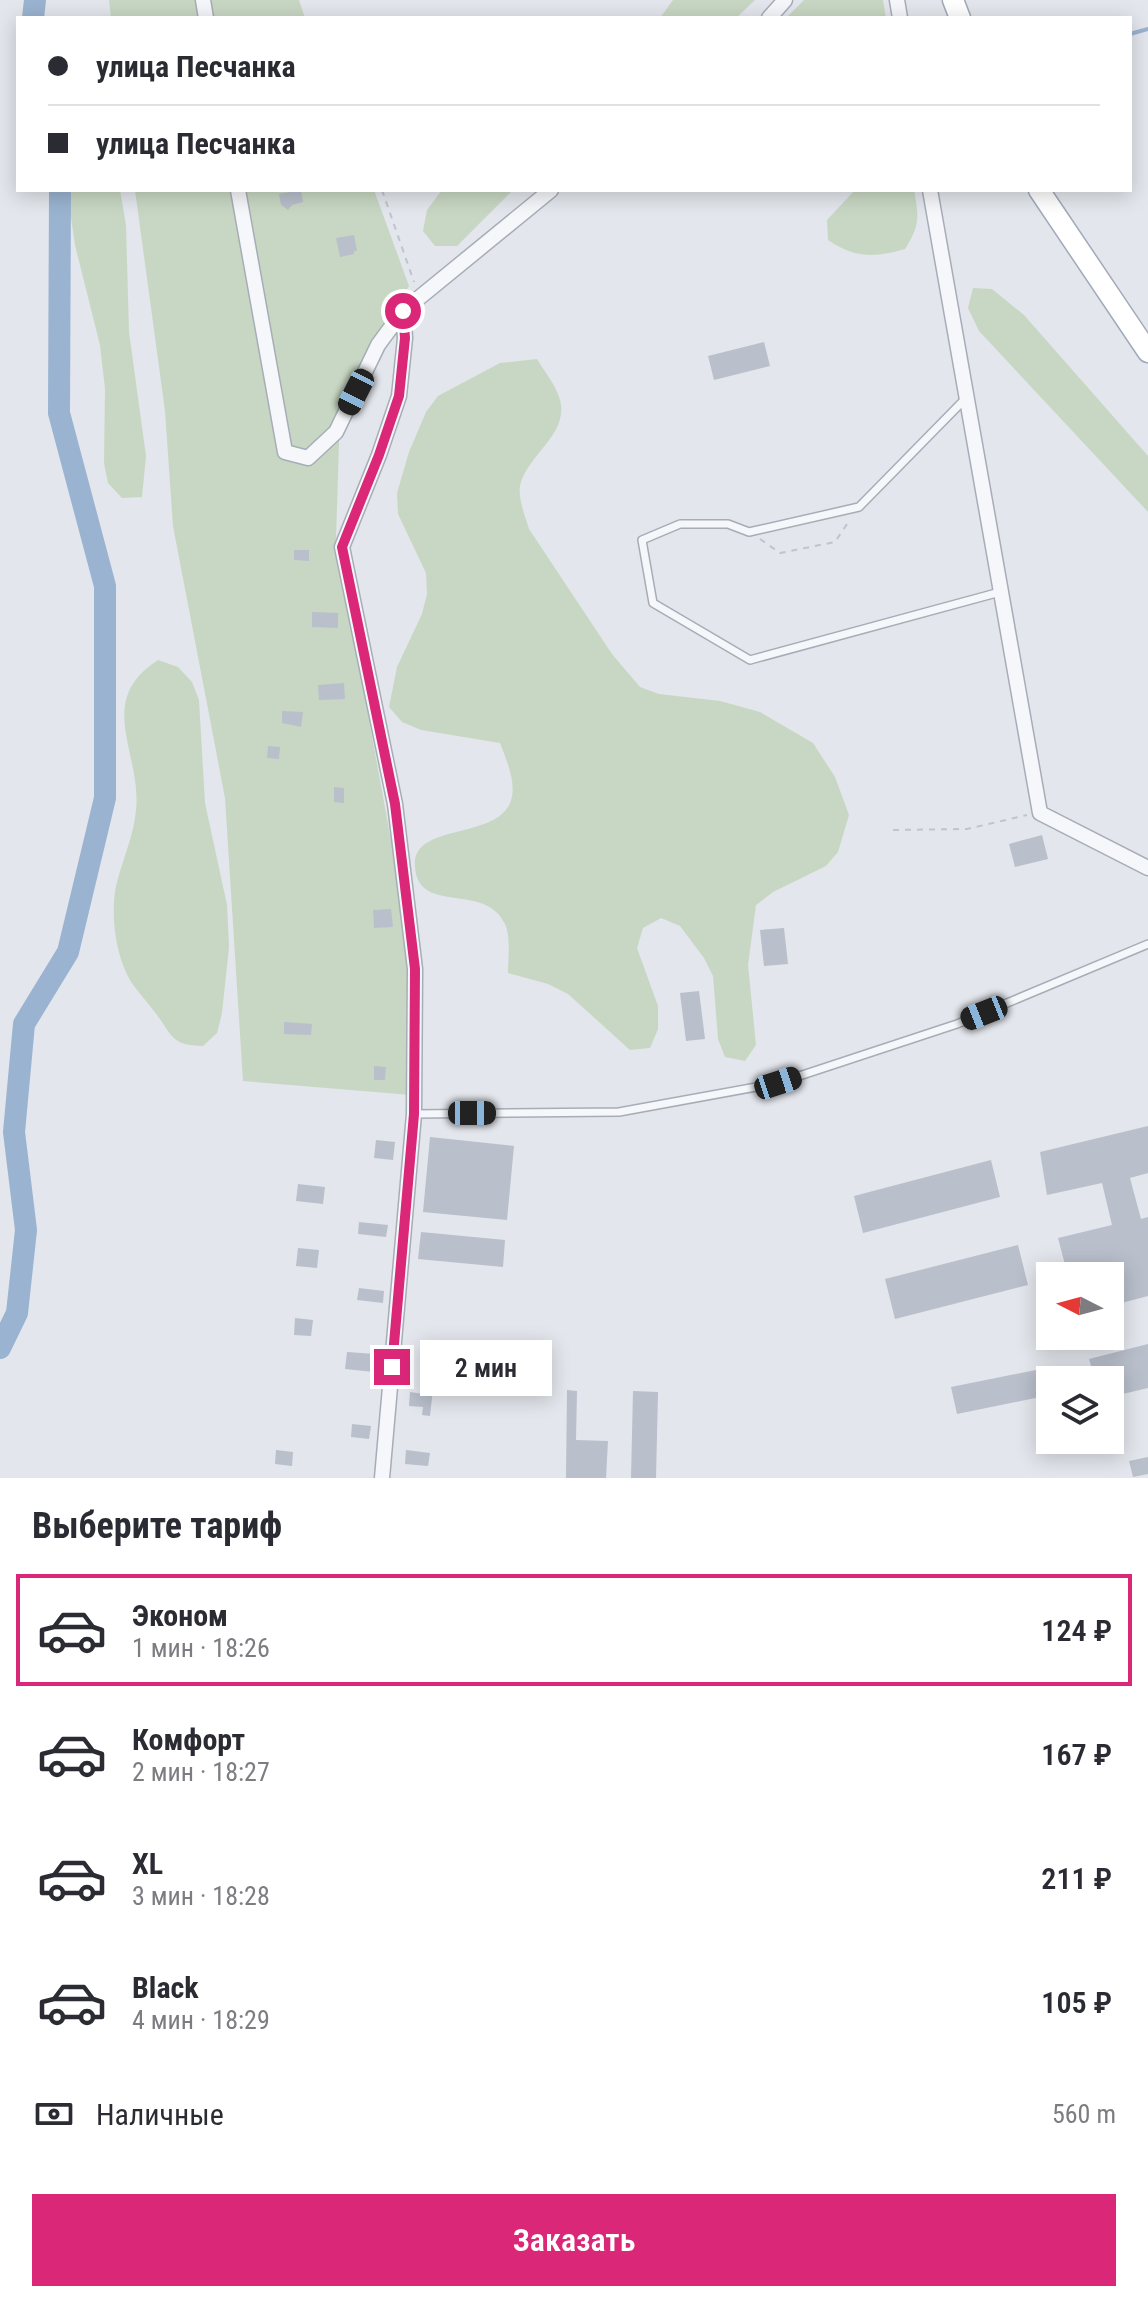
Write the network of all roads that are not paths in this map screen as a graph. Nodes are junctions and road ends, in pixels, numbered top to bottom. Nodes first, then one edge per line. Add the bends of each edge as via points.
1 (785, 0) edge
2 (771, 16) edge
3 (238, 192) edge
4 (549, 192) edge
5 (930, 192) edge
6 (1040, 192) edge
7 (403, 311) junction
8 (1148, 352) edge
9 (966, 398) junction
10 (1000, 592) junction
11 (1148, 868) edge
12 (1148, 944) edge
13 (414, 1114) junction
14 (382, 1478) edge

1 - 2 street
3 - 7 street via 285,452 308,458 336,432 378,345
4 - 7 street
5 - 9 street
6 - 8 main road
7 - 13 street via 399,396 342,547 395,804 415,969
9 - 10 street
9 - 10 lane via 859,507 749,532 728,524 680,524 642,540 653,603 750,660
10 - 11 street via 1040,813
12 - 13 lane via 957,1024 778,1083 619,1112
13 - 14 street

